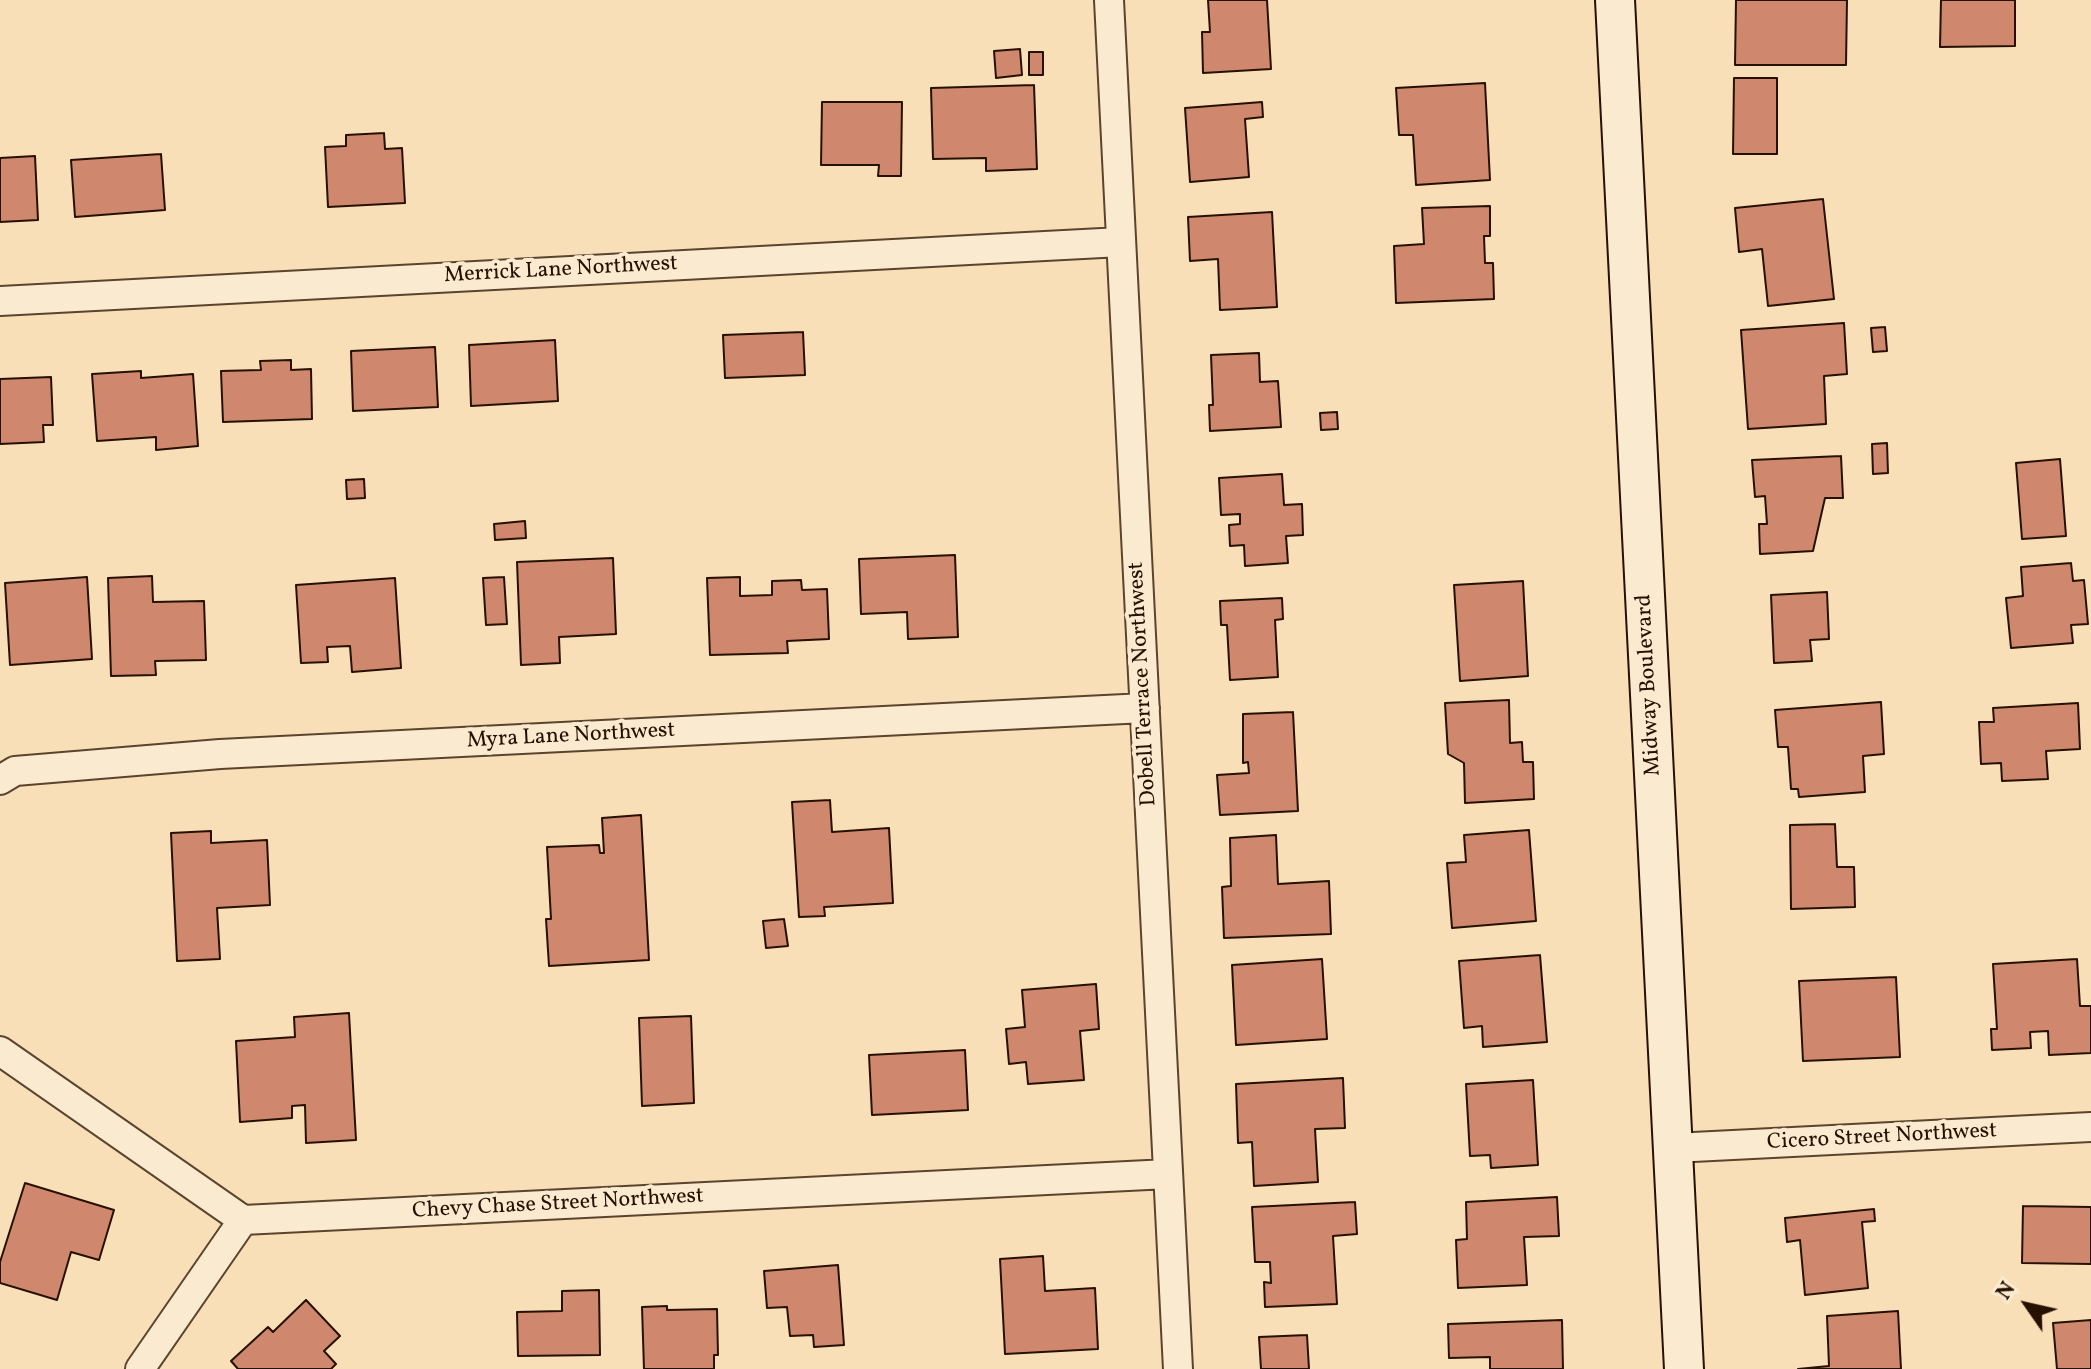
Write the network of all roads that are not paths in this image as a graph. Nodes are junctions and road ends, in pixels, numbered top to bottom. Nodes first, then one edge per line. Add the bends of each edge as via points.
1 (1109, 0) edge
2 (1615, 0) edge
3 (1121, 242) junction
4 (0, 301) edge
5 (1145, 708) junction
6 (0, 780) edge
7 (0, 1051) edge
8 (2091, 1127) edge
9 (1673, 1148) junction
10 (1168, 1174) junction
11 (243, 1220) junction
12 (140, 1369) edge
13 (1178, 1369) edge
14 (1684, 1369) edge

1 - 3 street, Dobell Terrace Northwest
2 - 9 street, Midway Boulevard
3 - 4 street, Merrick Lane Northwest
3 - 5 street, Dobell Terrace Northwest
5 - 6 street, Myra Lane Northwest via 220,754 15,771
5 - 10 street, Dobell Terrace Northwest
7 - 11 street
8 - 9 street, Cicero Street Northwest
9 - 14 street, Midway Boulevard
10 - 11 street, Chevy Chase Street Northwest
10 - 13 street, Dobell Terrace Northwest
11 - 12 street

